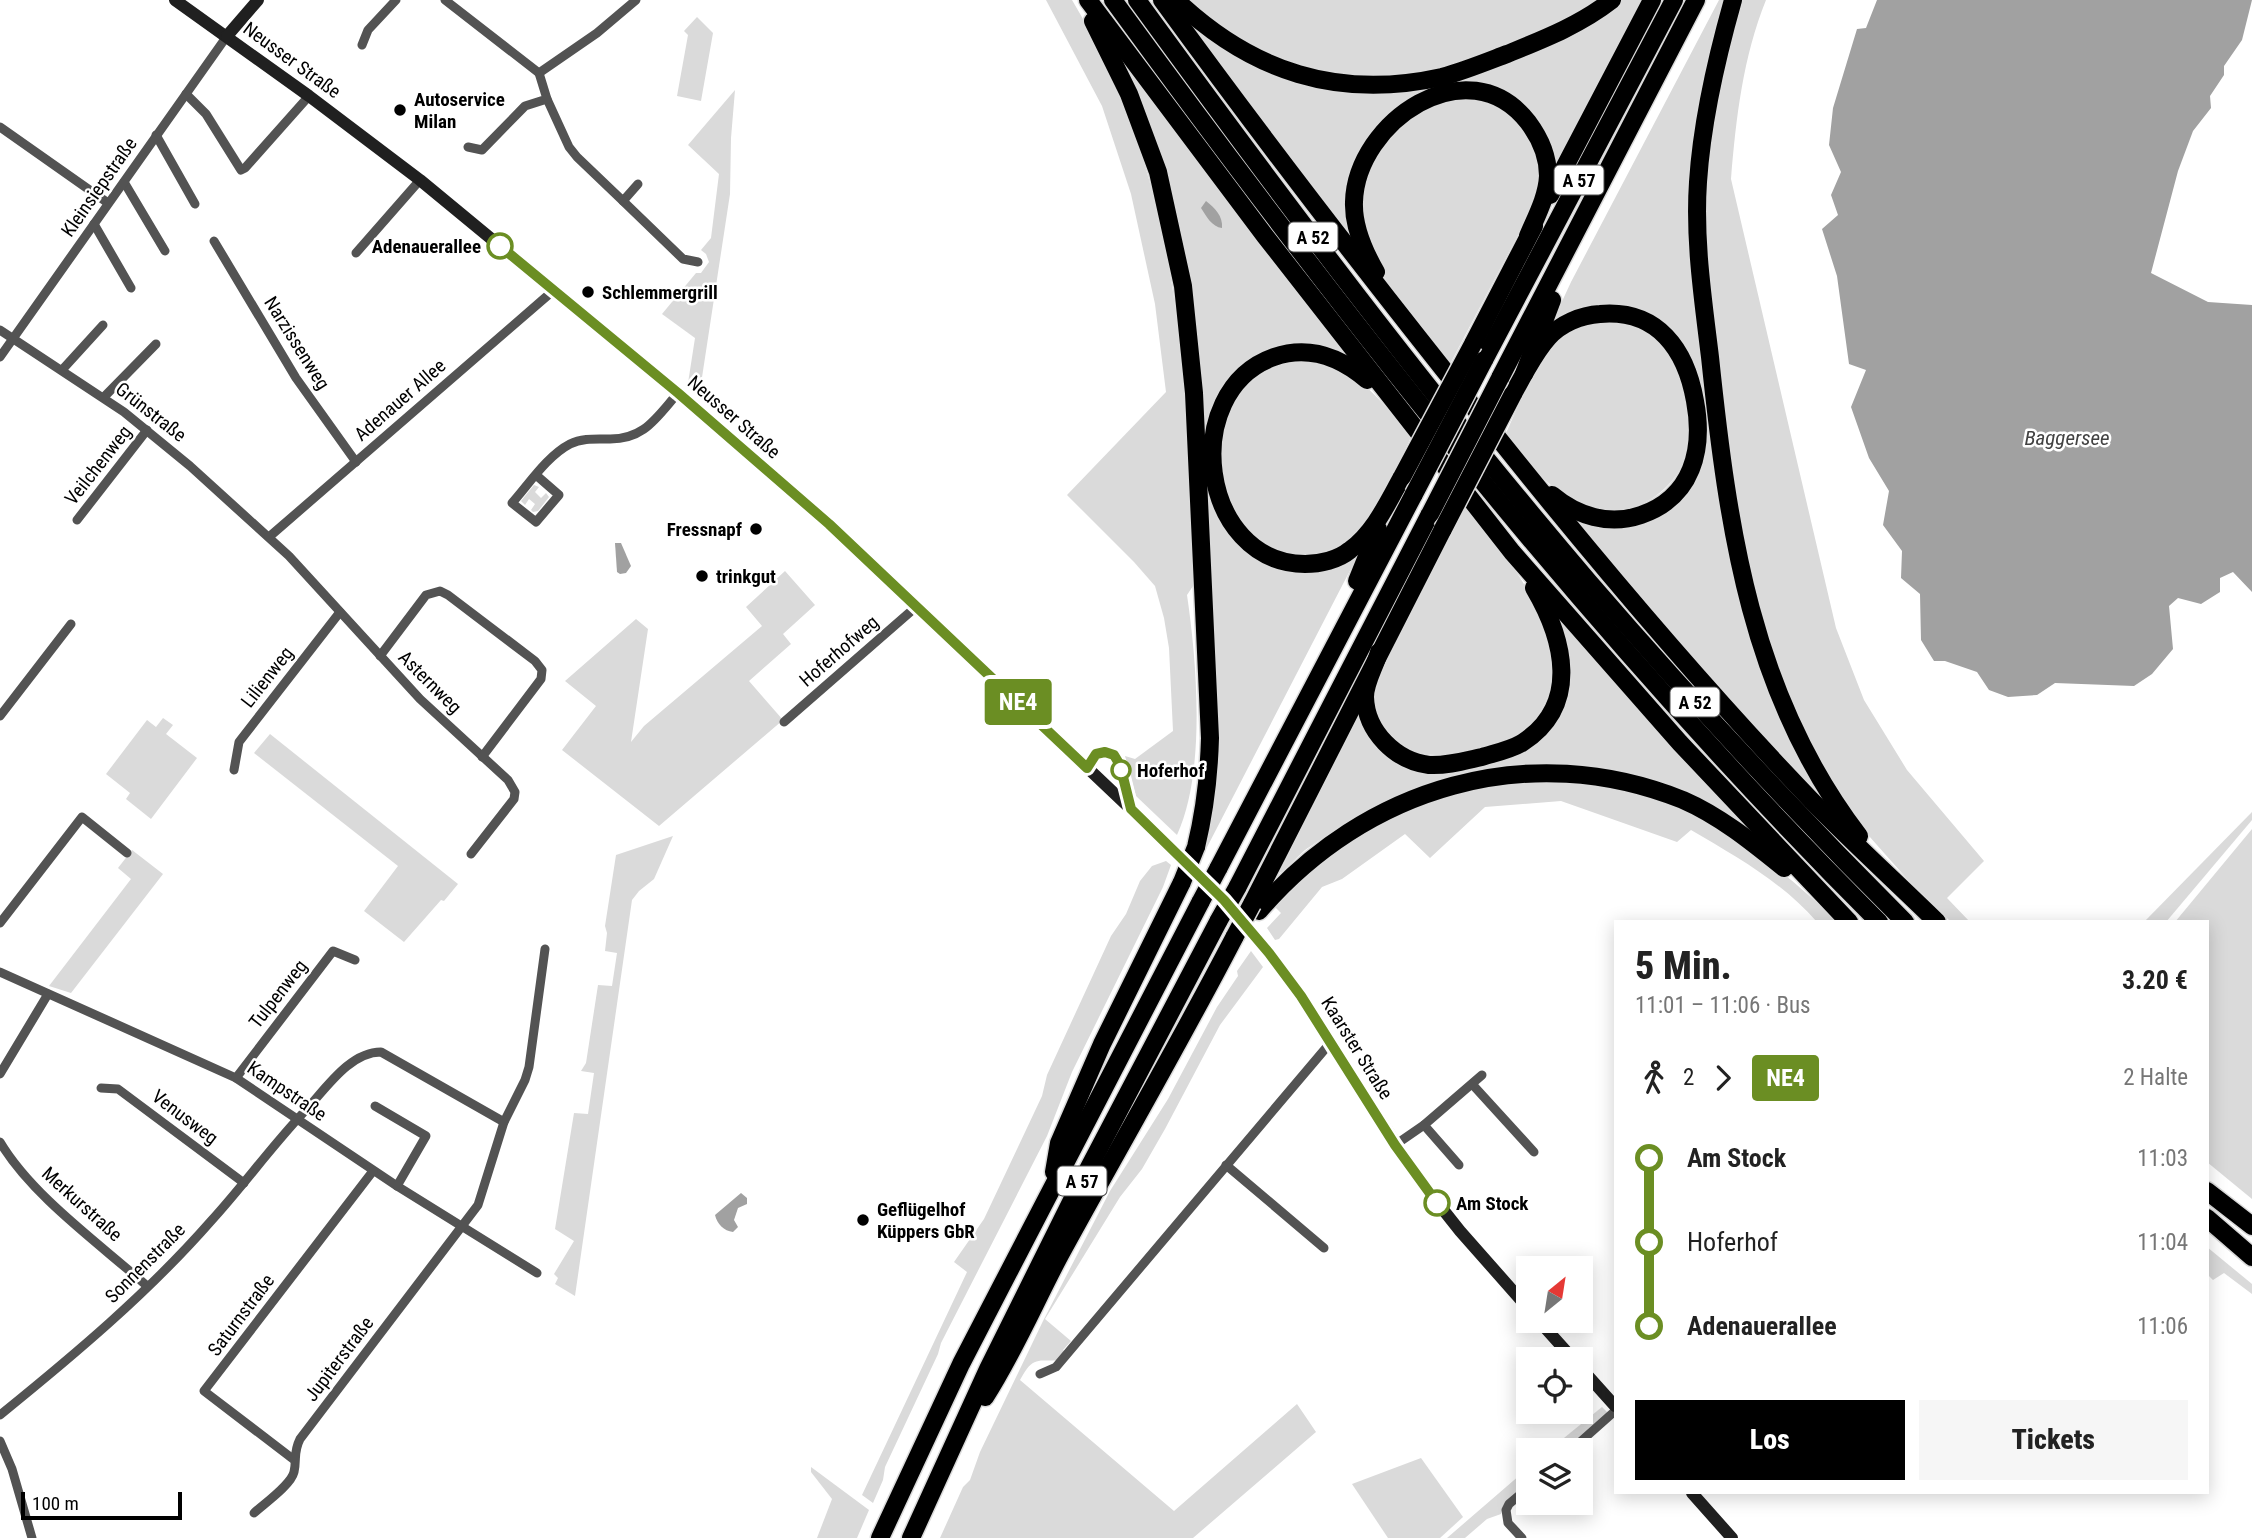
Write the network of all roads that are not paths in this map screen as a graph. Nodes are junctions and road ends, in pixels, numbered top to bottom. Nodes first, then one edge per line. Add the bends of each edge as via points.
1 (175, 0) edge
2 (258, 0) edge
3 (396, 0) edge
4 (446, 0) edge
5 (636, 0) edge
6 (1082, 0) edge
7 (1088, 0) edge
8 (1114, 0) edge
9 (1137, 0) edge
10 (1162, 0) edge
11 (1176, 0) edge
12 (1612, 0) edge
13 (1652, 0) edge
14 (1674, 0) edge
15 (1696, 0) edge
16 (1732, 0) edge
17 (226, 37) junction
18 (362, 45) dead end
19 (540, 73) junction
20 (186, 94) junction
21 (309, 96) junction
22 (547, 99) junction
23 (0, 127) edge
24 (156, 135) junction
25 (468, 147) dead end
26 (420, 180) junction
27 (124, 181) junction
28 (638, 184) dead end
29 (623, 201) junction
30 (108, 204) junction
31 (195, 204) dead end
32 (1582, 221) junction
33 (94, 224) junction
34 (1528, 236) junction
35 (214, 241) dead end
36 (165, 251) dead end
37 (356, 253) dead end
38 (698, 262) dead end
39 (131, 288) dead end
40 (554, 290) junction
41 (1400, 315) junction
42 (103, 325) dead end
43 (0, 330) edge
44 (13, 338) junction
45 (156, 344) dead end
46 (0, 357) edge
47 (62, 370) junction
48 (1524, 374) junction
49 (678, 393) junction
50 (104, 397) junction
51 (1400, 411) junction
52 (147, 430) junction
53 (356, 462) junction
54 (1525, 472) junction
55 (536, 475) junction
56 (1390, 498) junction
57 (77, 520) dead end
58 (269, 537) junction
59 (1512, 552) junction
60 (917, 606) junction
61 (340, 612) junction
62 (71, 624) dead end
63 (1379, 652) junction
64 (380, 656) junction
65 (1325, 662) junction
66 (0, 716) edge
67 (784, 722) dead end
68 (482, 757) junction
69 (234, 770) dead end
70 (127, 853) dead end
71 (471, 854) dead end
72 (1902, 887) junction
73 (1830, 904) junction
74 (1256, 907) junction
75 (1847, 920) edge
76 (1877, 920) edge
77 (1903, 920) edge
78 (1935, 920) edge
79 (0, 923) edge
80 (1244, 939) junction
81 (545, 949) dead end
82 (355, 960) dead end
83 (0, 972) edge
84 (48, 995) junction
85 (1331, 1042) junction
86 (0, 1074) edge
87 (1482, 1075) dead end
88 (236, 1078) junction
89 (1472, 1084) junction
90 (101, 1088) dead end
91 (375, 1106) dead end
92 (298, 1119) junction
93 (504, 1122) junction
94 (1424, 1125) junction
95 (0, 1142) edge
96 (1395, 1145) junction
97 (1534, 1152) dead end
98 (1459, 1165) dead end
99 (1226, 1166) junction
100 (373, 1171) junction
101 (244, 1183) junction
102 (397, 1186) junction
103 (1050, 1189) junction
104 (2209, 1193) edge
105 (2209, 1220) edge
106 (2252, 1226) edge
107 (462, 1227) junction
108 (1324, 1248) dead end
109 (2252, 1257) edge
110 (537, 1273) dead end
111 (148, 1286) junction
112 (1516, 1294) edge
113 (1040, 1374) dead end
114 (1593, 1383) edge
115 (1614, 1408) edge
116 (1614, 1410) edge
117 (0, 1415) edge
118 (1584, 1438) edge
119 (0, 1441) edge
120 (952, 1446) junction
121 (293, 1459) junction
122 (1693, 1494) edge
123 (1516, 1498) edge
124 (254, 1513) dead end
125 (914, 1532) edge
126 (881, 1536) edge
127 (32, 1538) edge
128 (1522, 1538) edge
129 (1732, 1538) edge

1 - 17 main road, Neusser Straße
2 - 17 main road
3 - 18 street
4 - 19 street
5 - 19 street
6 - 103 highway, bridge via 1119,71 1145,136 1184,286 1194,393 1209,776 1196,846 1064,1131
7 - 51 highway
8 - 76 highway, A 52 via 1331,291 1483,484 1695,730
9 - 77 highway, A 52 via 1311,234 1588,581 1716,725
10 - 41 highway
11 - 12 highway via 1219,37 1264,63 1319,79 1386,85 1470,68 1575,25
13 - 34 highway
14 - 65 highway, A 57, bridge
15 - 32 highway, A 57
16 - 72 highway via 1705,118 1698,184 1699,256 1716,416 1745,589 1763,655 1802,746 1849,823
17 - 20 street, Kleinsiepstraße
17 - 21 main road, Neusser Straße
19 - 22 street
20 - 21 street via 206,114 241,170
20 - 24 street, Kleinsiepstraße
21 - 26 main road, Neusser Straße
22 - 25 street via 525,106 482,150
22 - 29 street via 569,147
23 - 30 street
24 - 27 street, Kleinsiepstraße
24 - 31 street
26 - 37 street
26 - 40 main road, Neusser Straße
27 - 30 street, Kleinsiepstraße
27 - 36 street
28 - 29 street
29 - 38 street via 683,259
30 - 33 street, Kleinsiepstraße
32 - 48 highway
32 - 120 highway, A 57, bridge via 1072,1200
33 - 39 street
33 - 44 street, Kleinsiepstraße
34 - 41 highway via 1548,176 1543,147 1524,117 1494,97 1477,92 1445,92 1418,103 1371,147 1354,202 1360,239
34 - 56 highway, bridge
35 - 53 street, Narzissenweg via 296,378
40 - 49 main road, Neusser Straße
40 - 53 street, Adenauer Allee
41 - 54 highway
42 - 47 street
43 - 44 street, Grünstraße
44 - 46 street, Kleinsiepstraße
44 - 47 street, Grünstraße
45 - 50 street
47 - 50 street, Grünstraße
48 - 54 highway via 1548,338 1575,320 1609,313 1634,318 1666,337 1685,361 1699,430 1695,460 1681,486 1639,516 1603,519 1579,512
48 - 63 highway, bridge
49 - 55 street via 640,433 570,444
49 - 60 main road, Neusser Straße
50 - 52 street, Grünstraße
51 - 56 highway via 1335,358 1310,352 1284,354 1253,367 1239,380 1227,396 1214,438 1214,479 1226,514 1245,540 1276,559 1312,564 1348,552 1371,529
51 - 59 highway
52 - 57 street, Veilchenweg
52 - 58 street, Grünstraße
53 - 58 street, Adenauer Allee
54 - 72 highway via 1720,702 1838,827
55 - 55 street via 512,503 536,522 559,495
56 - 65 highway
58 - 61 street, Asternweg
59 - 63 highway via 1549,614 1562,657 1559,695 1536,732 1504,751 1445,765 1398,754 1374,728 1365,697
59 - 73 highway
60 - 67 street, Hoferhofweg
60 - 80 main road, Neusser Straße via 1224,900
61 - 64 street, Asternweg
61 - 69 street, Lilienweg via 239,742
62 - 66 street
63 - 74 highway
64 - 68 street, Asternweg
64 - 68 street via 426,595 440,591 535,661 542,670 541,679
65 - 103 highway, A 57, bridge
68 - 71 street, Asternweg via 512,786 514,799
70 - 79 street via 82,817
72 - 78 highway
73 - 74 highway via 1755,844 1685,801 1621,781 1531,775 1453,785 1390,808 1326,846
73 - 75 highway
74 - 80 highway
80 - 85 main road, Kaarster Straße via 1301,996
80 - 120 highway via 1196,1010 1001,1372
81 - 93 street, Jupiterstraße via 526,1080
82 - 88 street, Tulpenweg via 333,951
83 - 84 street, Kampstraße
84 - 86 street
84 - 88 street, Kampstraße
85 - 96 main road, Kaarster Straße
85 - 99 street
87 - 89 street
88 - 92 street, Kampstraße
89 - 94 street
89 - 97 street
90 - 101 street, Venusweg via 118,1089
91 - 102 street via 426,1136
92 - 93 street, Sonnenstraße via 359,1056 381,1052
92 - 100 street, Kampstraße
92 - 101 street, Sonnenstraße
93 - 107 street, Jupiterstraße via 483,1193
94 - 96 street
94 - 98 street
95 - 111 street, Merkurstraße via 26,1177
96 - 112 main road, Kaarster Straße via 1443,1210
99 - 108 street
99 - 113 street via 1056,1367
100 - 102 street, Kampstraße
100 - 121 street, Saturnstraße via 204,1391
101 - 111 street, Sonnenstraße
102 - 107 street, Kampstraße
103 - 126 highway, A 57
104 - 106 highway
105 - 109 highway
107 - 110 street, Kampstraße
107 - 121 street, Jupiterstraße via 300,1439
111 - 117 street, Sonnenstraße
114 - 115 main road
116 - 118 street
119 - 127 street
120 - 125 highway, A 57
121 - 124 street, Jupiterstraße via 295,1468 289,1482
122 - 129 main road
123 - 128 street via 1506,1510 1506,1519

